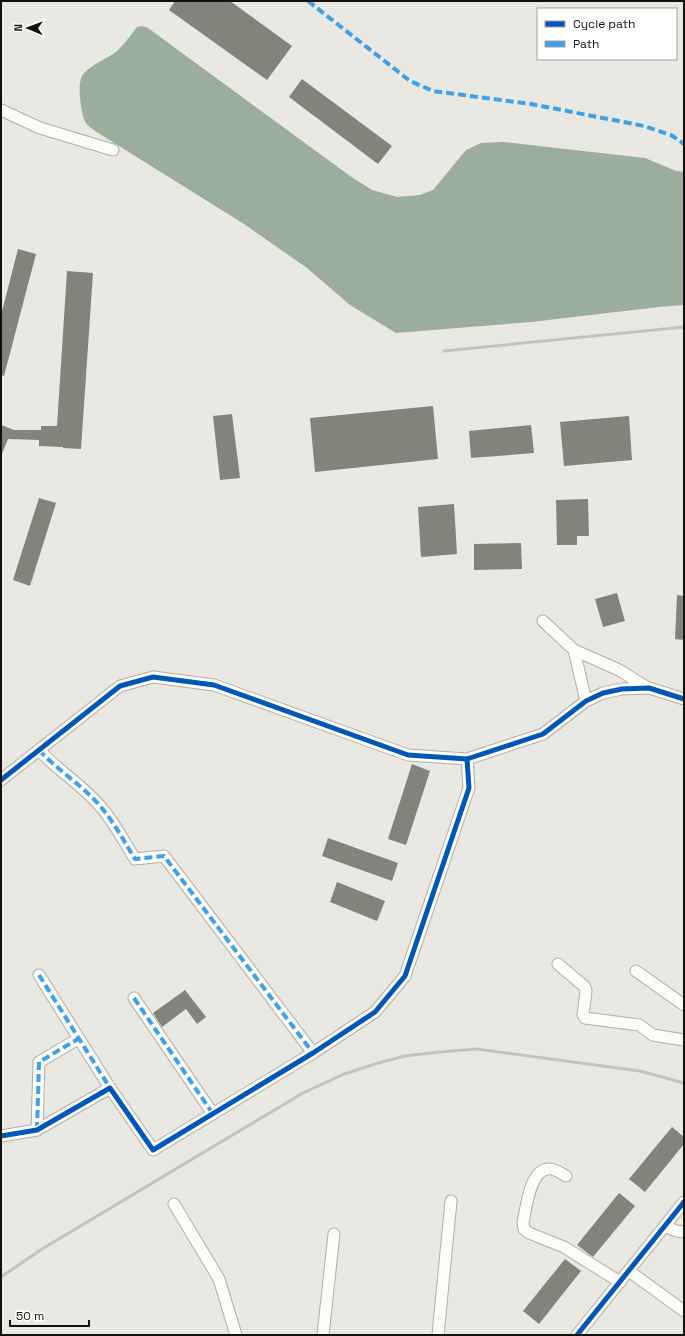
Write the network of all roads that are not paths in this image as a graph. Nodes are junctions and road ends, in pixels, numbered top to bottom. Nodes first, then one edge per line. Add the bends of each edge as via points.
1 (1, 110) edge
2 (113, 150) dead end
3 (543, 621) dead end
4 (574, 650) junction
5 (649, 688) junction
6 (684, 699) edge
7 (586, 702) junction
8 (39, 750) junction
9 (467, 759) junction
10 (1, 780) edge
11 (558, 964) dead end
12 (636, 971) dead end
13 (39, 976) dead end
14 (134, 998) dead end
15 (684, 1005) edge
16 (78, 1038) junction
17 (684, 1040) edge
18 (313, 1053) junction
19 (110, 1088) junction
20 (213, 1114) junction
21 (37, 1130) junction
22 (1, 1136) edge
23 (566, 1176) dead end
24 (451, 1202) dead end
25 (684, 1202) edge
26 (174, 1204) dead end
27 (665, 1226) junction
28 (684, 1232) edge
29 (334, 1234) dead end
30 (629, 1271) junction
31 (620, 1282) junction
32 (684, 1310) edge
33 (581, 1334) edge
34 (236, 1335) edge
35 (323, 1335) edge
36 (438, 1335) edge

1 - 2 street via 40,128
3 - 4 street
4 - 5 street via 619,670
4 - 7 street
5 - 6 street
5 - 7 street via 603,693
7 - 9 street via 543,734
8 - 9 street via 120,686 153,677 214,685 408,755
8 - 10 street
8 - 18 street via 51,763 75,781 104,811 135,859 164,856
9 - 18 street via 469,788 405,976 375,1012
11 - 17 street via 585,986 585,1018 639,1025 654,1035
12 - 15 street
13 - 16 street
14 - 20 street
16 - 19 street
16 - 21 street via 39,1062
18 - 20 street
19 - 20 street via 153,1150
19 - 21 street
21 - 22 street
23 - 31 street via 550,1168 540,1171 533,1180 523,1223 524,1229 528,1234 564,1247
24 - 36 street
25 - 27 street
26 - 34 street via 219,1279
27 - 28 street
27 - 30 street
29 - 35 street
30 - 31 street
30 - 32 street
31 - 33 street

